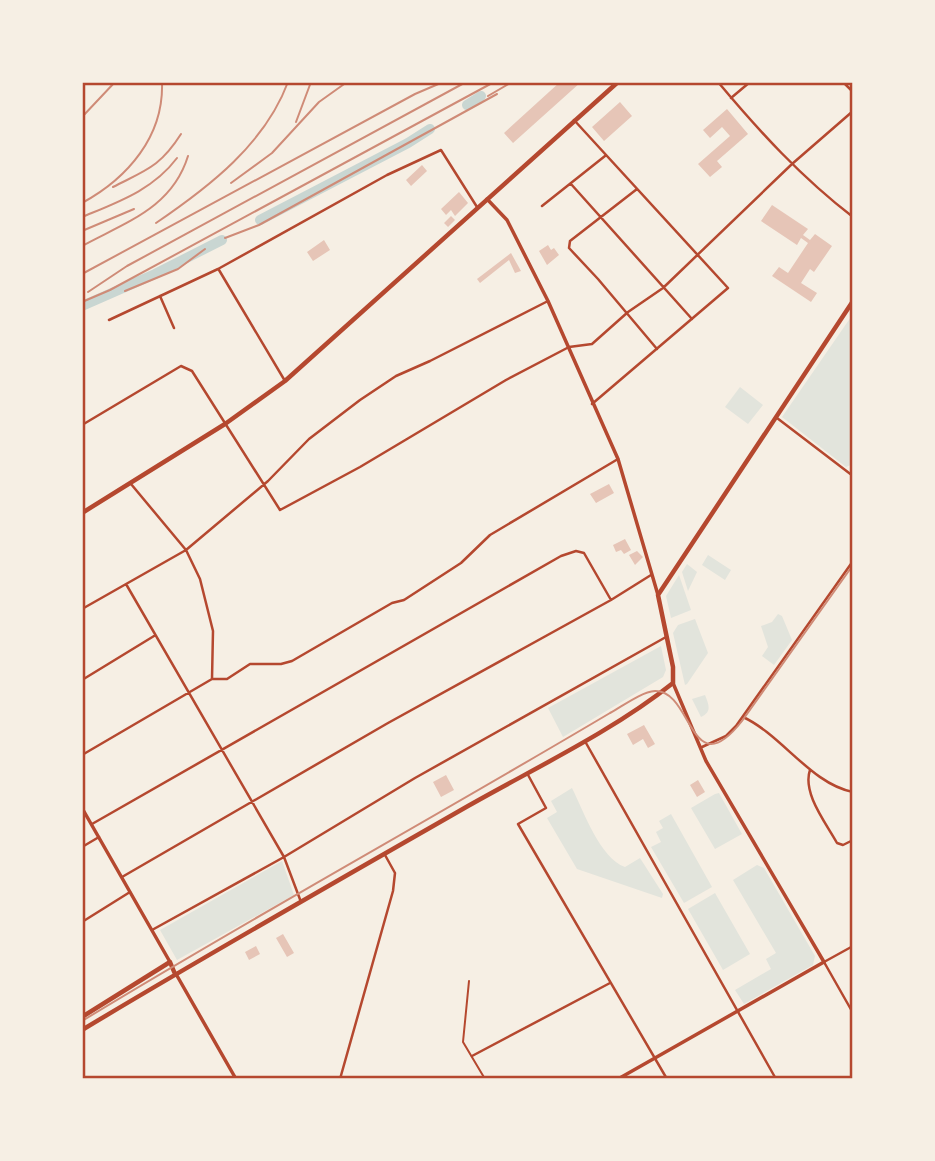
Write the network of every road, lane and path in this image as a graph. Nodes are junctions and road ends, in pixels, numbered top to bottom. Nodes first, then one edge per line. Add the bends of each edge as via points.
1 (618, 82) edge
2 (718, 82) edge
3 (750, 82) edge
4 (843, 82) edge
5 (853, 92) edge
6 (732, 98) junction
7 (853, 111) edge
8 (574, 120) junction
9 (607, 155) junction
10 (792, 164) junction
11 (570, 184) junction
12 (637, 189) junction
13 (487, 199) junction
14 (542, 206) dead end
15 (477, 207) junction
16 (853, 217) edge
17 (601, 218) junction
18 (697, 256) junction
19 (218, 269) junction
20 (663, 288) junction
21 (160, 296) junction
22 (548, 301) junction
23 (853, 301) edge
24 (628, 312) junction
25 (692, 319) junction
26 (109, 320) dead end
27 (174, 328) dead end
28 (569, 346) junction
29 (657, 349) junction
30 (285, 381) junction
31 (592, 405) junction
32 (776, 417) junction
33 (225, 424) junction
34 (82, 425) edge
35 (618, 459) junction
36 (853, 476) edge
37 (131, 484) junction
38 (264, 484) junction
39 (82, 513) edge
40 (186, 550) junction
41 (853, 561) edge
42 (652, 574) junction
43 (127, 584) junction
44 (658, 595) junction
45 (611, 600) junction
46 (82, 609) edge
47 (155, 636) junction
48 (667, 637) junction
49 (212, 679) junction
50 (82, 680) edge
51 (673, 683) junction
52 (189, 691) junction
53 (743, 717) junction
54 (584, 740) junction
55 (702, 747) junction
56 (223, 750) junction
57 (82, 755) edge
58 (810, 769) junction
59 (527, 773) junction
60 (853, 792) edge
61 (252, 802) junction
62 (82, 808) edge
63 (92, 824) junction
64 (99, 837) junction
65 (853, 840) edge
66 (82, 847) edge
67 (385, 855) junction
68 (284, 857) junction
69 (122, 877) junction
70 (130, 892) junction
71 (301, 902) junction
72 (82, 922) edge
73 (152, 929) junction
74 (853, 946) edge
75 (170, 962) junction
76 (824, 962) junction
77 (175, 974) junction
78 (469, 981) dead end
79 (610, 982) junction
80 (739, 1012) junction
81 (853, 1013) edge
82 (82, 1017) edge
83 (82, 1030) edge
84 (472, 1056) junction
85 (655, 1058) junction
86 (236, 1079) edge
87 (340, 1079) edge
88 (485, 1079) edge
89 (618, 1079) edge
90 (667, 1079) edge
91 (776, 1079) edge

1 - 8 main road
2 - 6 street
3 - 6 street
4 - 5 street
6 - 10 street
7 - 10 street
8 - 9 street
8 - 13 main road
9 - 11 street
9 - 12 street
10 - 16 street
10 - 18 street
11 - 14 street
11 - 17 street
12 - 17 street
12 - 18 street
13 - 15 main road
13 - 22 street via 507,220
15 - 19 street via 441,150
15 - 30 main road
17 - 20 street
17 - 24 street via 570,241 569,248
18 - 20 street
18 - 25 street via 728,288
19 - 21 street
19 - 30 street
20 - 24 street
20 - 25 street
21 - 26 street
21 - 27 street
22 - 28 street
22 - 38 street via 359,400 309,439
23 - 32 main road
24 - 28 street via 592,344
24 - 29 street
25 - 29 street
28 - 31 street
28 - 38 street via 280,510
29 - 31 street
30 - 33 main road
31 - 35 street
32 - 36 street
32 - 44 main road
33 - 34 street via 192,370 181,366
33 - 37 main road
33 - 38 street
35 - 42 street
35 - 49 street via 490,534 461,563 404,600 307,654 281,664 250,664 227,680
37 - 39 main road
37 - 40 street
38 - 40 street
40 - 43 street
40 - 49 street via 200,579 213,631
41 - 53 street
42 - 44 street
42 - 45 street
43 - 46 street
43 - 47 street
44 - 48 main road
45 - 56 street via 584,553 561,556
45 - 61 street
47 - 50 street
47 - 52 street
48 - 51 main road
48 - 68 street
49 - 52 street
51 - 54 main road
51 - 55 street
52 - 56 street
52 - 57 street
53 - 55 street via 726,736
53 - 58 street via 775,737
54 - 59 main road
54 - 80 street
55 - 76 street
56 - 61 street
56 - 63 street
58 - 60 street
58 - 65 street via 807,779 812,795 837,843
59 - 67 main road
59 - 79 street via 546,808 518,824
61 - 68 street
61 - 69 street
62 - 63 street
63 - 64 street
64 - 66 street
64 - 69 street
67 - 71 main road
67 - 87 street via 395,873 393,891
68 - 71 street
68 - 73 street
69 - 70 street
70 - 72 street
70 - 73 street
71 - 77 main road
73 - 75 street
74 - 76 street
75 - 77 main road
75 - 82 main road
76 - 80 street
76 - 81 street
77 - 83 main road
77 - 86 street
78 - 84 lane via 463,1042
79 - 84 street
79 - 85 street
80 - 85 street
80 - 91 street
84 - 88 lane
85 - 89 street
85 - 90 street

